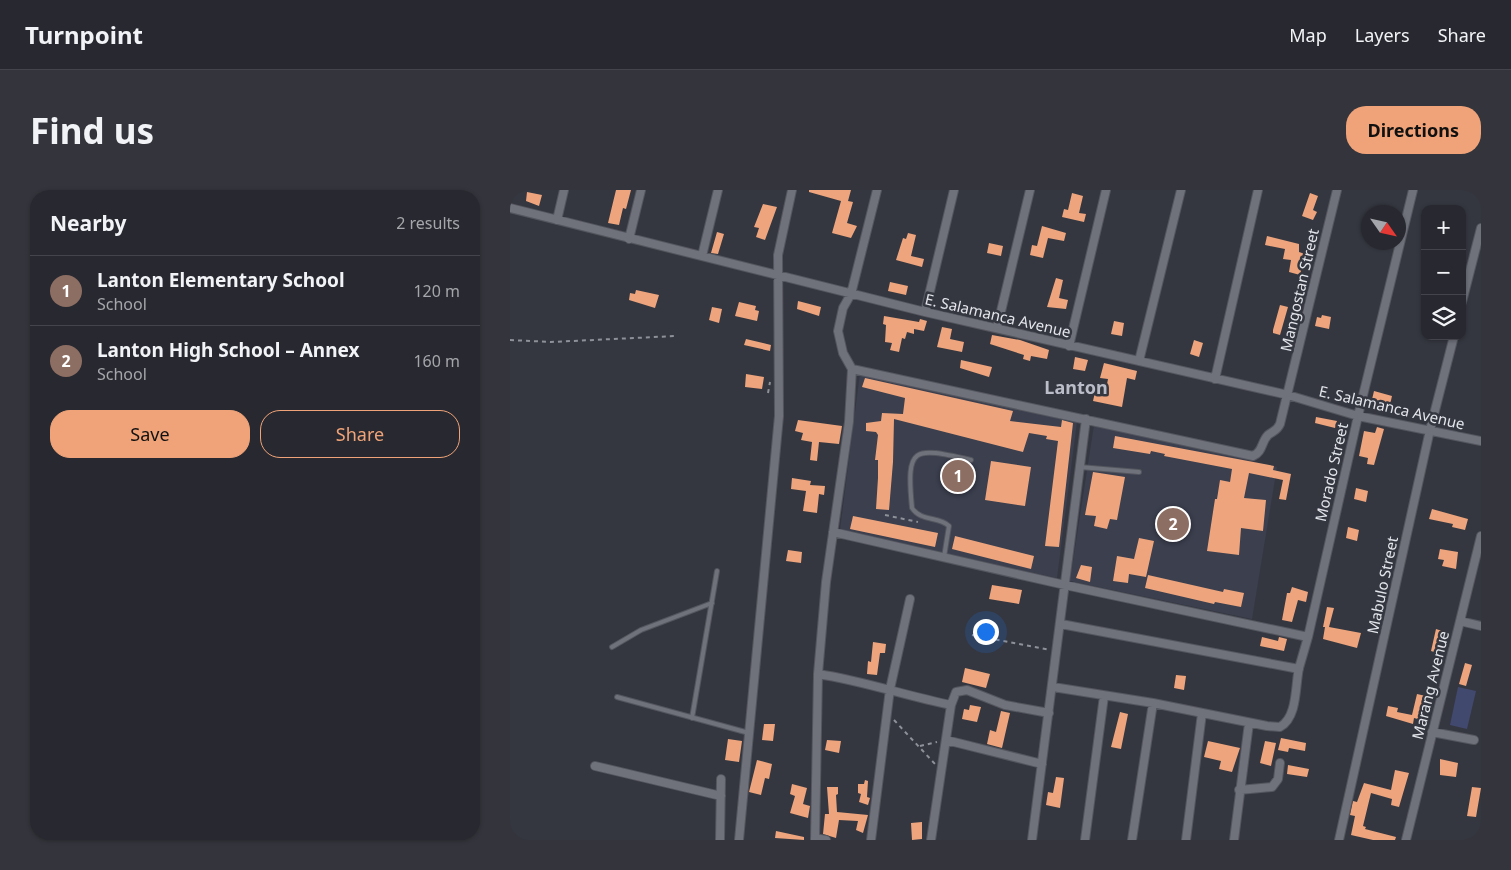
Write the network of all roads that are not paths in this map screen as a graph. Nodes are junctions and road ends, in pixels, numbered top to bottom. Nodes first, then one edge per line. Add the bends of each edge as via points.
1 (564, 190) edge
2 (641, 190) edge
3 (718, 190) edge
4 (792, 190) edge
5 (877, 190) edge
6 (954, 190) edge
7 (1030, 190) edge
8 (1106, 190) edge
9 (1181, 190) edge
10 (1258, 190) edge
11 (1336, 190) edge
12 (1412, 190) edge
13 (510, 208) edge
14 (558, 220) junction
15 (1481, 228) edge
16 (629, 239) junction
17 (702, 256) junction
18 (777, 275) junction
19 (851, 294) junction
20 (1464, 295) edge
21 (924, 312) junction
22 (997, 328) junction
23 (1453, 340) edge
24 (1069, 346) junction
25 (1139, 360) junction
26 (852, 369) junction
27 (1215, 379) junction
28 (1288, 395) junction
29 (1358, 416) junction
30 (1086, 419) junction
31 (1430, 430) junction
32 (1481, 441) edge
33 (971, 460) dead end
34 (1080, 466) junction
35 (1139, 472) dead end
36 (833, 532) junction
37 (1481, 536) edge
38 (944, 557) junction
39 (717, 571) dead end
40 (1065, 585) junction
41 (910, 599) dead end
42 (712, 603) junction
43 (1460, 621) junction
44 (1061, 624) junction
45 (1481, 626) edge
46 (1308, 637) junction
47 (612, 647) dead end
48 (1299, 670) junction
49 (818, 674) junction
50 (1052, 687) junction
51 (890, 689) junction
52 (1104, 696) junction
53 (616, 697) dead end
54 (1153, 703) junction
55 (950, 705) junction
56 (1202, 712) junction
57 (1049, 713) junction
58 (692, 718) junction
59 (1249, 723) junction
60 (1432, 732) junction
61 (750, 733) junction
62 (946, 740) junction
63 (1474, 740) dead end
64 (1280, 762) dead end
65 (1042, 764) junction
66 (595, 766) dead end
67 (721, 779) dead end
68 (1239, 790) junction
69 (721, 796) junction
70 (815, 839) edge
71 (720, 840) edge
72 (739, 840) edge
73 (826, 840) edge
74 (870, 840) edge
75 (931, 840) edge
76 (1032, 840) edge
77 (1085, 840) edge
78 (1132, 840) edge
79 (1186, 840) edge
80 (1234, 840) edge
81 (1339, 840) edge
82 (1406, 840) edge

1 - 14 street
2 - 16 street
3 - 17 street
4 - 18 street via 780,242
5 - 19 street
6 - 21 street
7 - 22 street
8 - 24 street
9 - 25 street
10 - 27 street
11 - 28 street, Mangostan Street
12 - 29 street, Morado Street
13 - 14 street, E. Salamanca Avenue
14 - 16 street, E. Salamanca Avenue
15 - 20 street
16 - 17 street, E. Salamanca Avenue
17 - 18 street, E. Salamanca Avenue
18 - 19 street, E. Salamanca Avenue
18 - 61 street via 779,416
19 - 21 street, E. Salamanca Avenue
19 - 26 street via 843,308 838,331 842,353
21 - 22 street, E. Salamanca Avenue
22 - 24 street, E. Salamanca Avenue
23 - 31 street, Mabulo Street
24 - 25 street, E. Salamanca Avenue
25 - 27 street, E. Salamanca Avenue
26 - 30 street
26 - 36 street via 849,422
27 - 28 street, E. Salamanca Avenue
28 - 29 street, E. Salamanca Avenue
28 - 30 street, Mangostan Street via 1279,427 1267,436 1258,454 1250,457
29 - 31 street, E. Salamanca Avenue
29 - 46 street, Morado Street
30 - 34 street
31 - 32 street, E. Salamanca Avenue
31 - 81 street, Mabulo Street
33 - 38 lane via 931,451 915,456 911,465 912,508 921,517 949,526
34 - 35 lane
34 - 40 street
36 - 38 street
36 - 49 street
37 - 43 street, Marang Avenue
38 - 40 street
39 - 42 lane
40 - 44 street
40 - 46 street
41 - 51 street
42 - 47 lane via 640,630
42 - 58 lane
43 - 45 street
43 - 60 street, Marang Avenue
44 - 48 street
44 - 50 street
46 - 48 street, Morado Street
48 - 59 street, Morado Street via 1291,713 1283,725
49 - 51 street
49 - 70 street
50 - 52 street, Morado Street
50 - 57 street
51 - 55 street
51 - 74 street
52 - 54 street, Morado Street
52 - 77 street
53 - 58 lane
54 - 56 street, Morado Street
54 - 78 street
55 - 57 street via 956,692 967,690 1004,705
55 - 62 street
56 - 59 street, Morado Street
56 - 79 street
57 - 65 street
58 - 61 lane
59 - 68 street
60 - 63 street
60 - 82 street, Marang Avenue
61 - 72 street
62 - 65 street
62 - 75 street
64 - 68 street via 1278,779 1272,787
65 - 76 street
66 - 69 street
67 - 69 street
68 - 80 street
69 - 71 street
70 - 73 street

